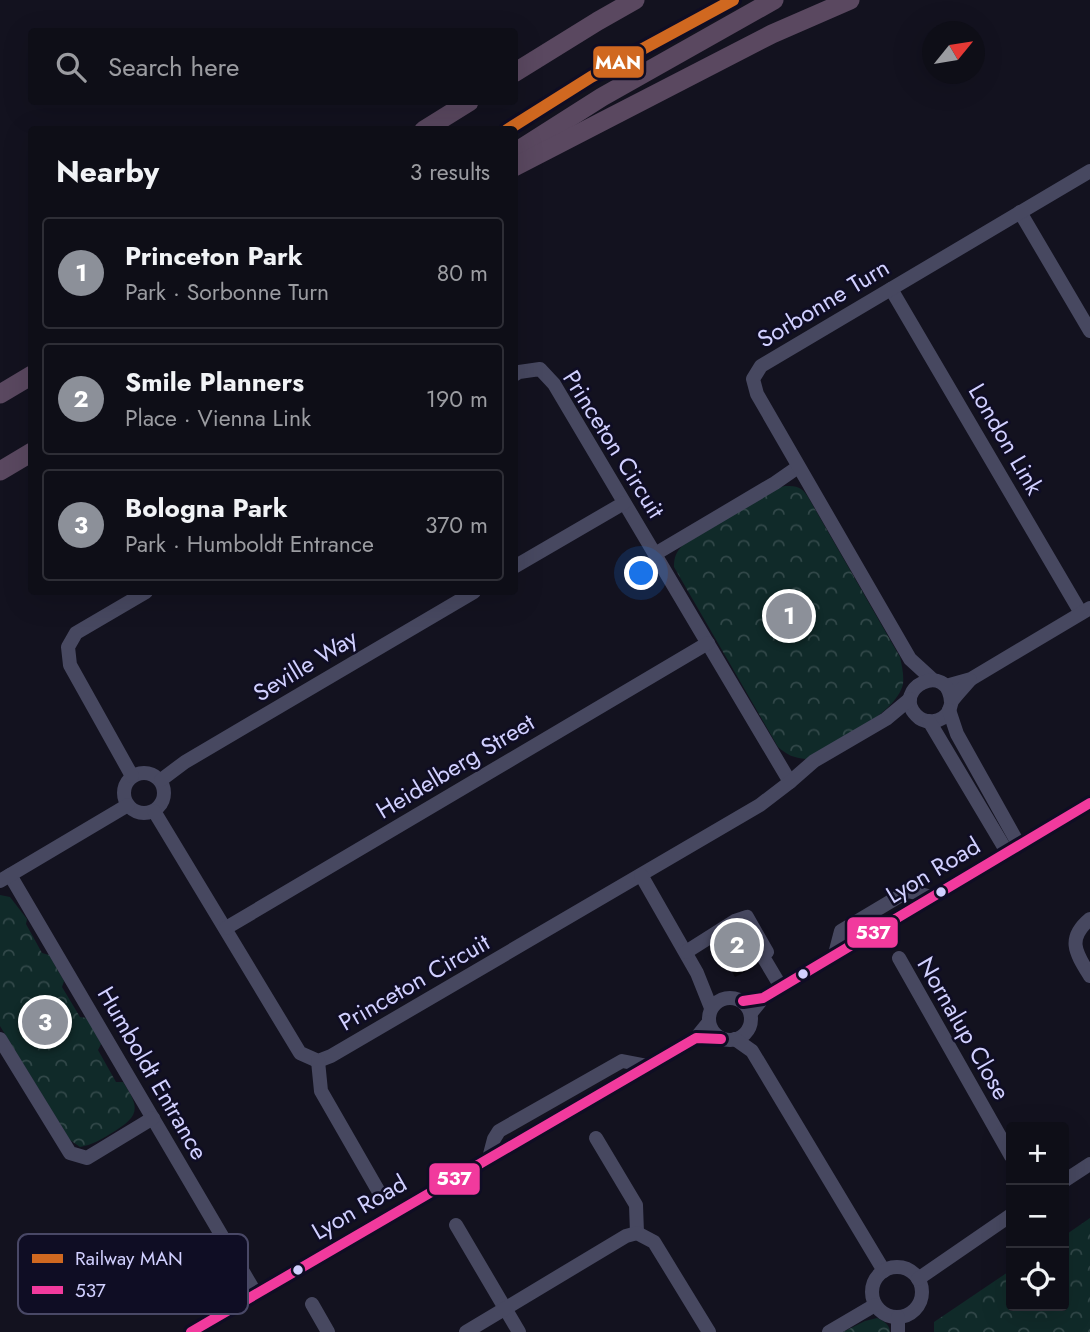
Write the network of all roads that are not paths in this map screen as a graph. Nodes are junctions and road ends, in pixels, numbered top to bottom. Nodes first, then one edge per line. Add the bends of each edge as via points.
1 (630, 0) edge
2 (635, 0) edge
3 (775, 0) edge
4 (850, 0) edge
5 (598, 21) junction
6 (518, 71) edge
7 (464, 105) edge
8 (430, 126) edge
9 (518, 150) edge
10 (518, 165) edge
11 (1090, 171) edge
12 (1020, 212) junction
13 (891, 289) junction
14 (1090, 331) edge
15 (518, 373) edge
16 (28, 377) edge
17 (0, 394) edge
18 (28, 454) edge
19 (798, 467) junction
20 (0, 471) edge
21 (624, 503) junction
22 (655, 554) junction
23 (518, 565) edge
24 (141, 595) edge
25 (469, 595) edge
26 (1086, 611) edge
27 (708, 643) junction
28 (910, 659) junction
29 (971, 679) junction
30 (939, 683) junction
31 (913, 693) junction
32 (950, 706) junction
33 (886, 719) junction
34 (924, 720) junction
35 (132, 776) junction
36 (161, 780) junction
37 (790, 782) junction
38 (1090, 803) edge
39 (128, 805) junction
40 (154, 811) junction
41 (1013, 848) junction
42 (641, 875) junction
43 (5, 878) edge
44 (1090, 919) edge
45 (226, 929) junction
46 (686, 952) junction
47 (899, 958) dead end
48 (698, 973) junction
49 (1090, 976) edge
50 (780, 987) junction
51 (743, 1009) junction
52 (710, 1015) junction
53 (696, 1038) junction
54 (0, 1039) edge
55 (728, 1039) junction
56 (752, 1051) junction
57 (318, 1061) junction
58 (153, 1118) junction
59 (596, 1138) dead end
60 (1006, 1147) edge
61 (1090, 1164) edge
62 (1069, 1178) edge
63 (379, 1192) dead end
64 (1006, 1218) edge
65 (456, 1225) dead end
66 (637, 1233) junction
67 (221, 1234) edge
68 (884, 1271) junction
69 (918, 1279) junction
70 (248, 1280) edge
71 (256, 1294) junction
72 (248, 1299) edge
73 (313, 1304) dead end
74 (875, 1305) junction
75 (505, 1308) junction
76 (222, 1314) edge
77 (898, 1325) edge
78 (191, 1332) edge
79 (328, 1332) edge
80 (466, 1332) edge
81 (519, 1332) edge
82 (709, 1332) edge
83 (829, 1332) edge

1 - 5 highway
2 - 5 highway
3 - 9 highway via 602,97
4 - 10 highway via 772,34
5 - 6 highway
7 - 8 highway
11 - 12 street, Sorbonne Turn
12 - 13 street, Sorbonne Turn
12 - 14 street
13 - 19 street, Sorbonne Turn via 761,366 753,379
13 - 26 street, London Link
15 - 21 street, Princeton Circuit via 540,369 554,384
16 - 17 highway
18 - 20 highway
19 - 22 street
19 - 28 street, Sorbonne Turn
21 - 22 street, Princeton Circuit
21 - 23 street
22 - 27 street, Princeton Circuit
24 - 35 street via 76,633 68,647 70,665
25 - 36 street, Seville Way
26 - 29 street
27 - 37 street, Princeton Circuit
27 - 45 street, Heidelberg Street
28 - 30 street, Sorbonne Turn
28 - 31 street, Sorbonne Turn
29 - 30 street
29 - 32 street
30 - 31 street via 922,682
30 - 32 street via 950,694
31 - 33 street, Princeton Circuit
31 - 34 street via 912,709
32 - 34 street via 941,719
32 - 41 street via 957,734
33 - 34 street, Princeton Circuit
33 - 37 street, Princeton Circuit via 814,761
34 - 41 street
35 - 36 street via 152,773
35 - 39 street via 125,785
36 - 40 street via 165,790
37 - 42 street, Princeton Circuit via 760,805
38 - 41 street, Lyon Road
39 - 40 street via 135,811
39 - 43 street
40 - 45 street
41 - 50 street, Lyon Road
42 - 46 street
42 - 57 street, Princeton Circuit
43 - 58 street, Humboldt Entrance
44 - 49 street via 1074,939
45 - 57 street via 300,1053
46 - 48 street
46 - 50 street via 747,917
47 - 60 street, Nornalup Close
48 - 51 street
48 - 52 street
50 - 51 street, Lyon Road
51 - 52 street via 722,999
51 - 55 street via 742,1037
51 - 56 street
52 - 53 street, Lyon Road
52 - 55 street via 715,1035
53 - 55 street
53 - 71 street, Lyon Road
54 - 58 street via 70,1153 87,1158
55 - 56 street
56 - 68 street
57 - 63 street via 321,1091
58 - 67 street, Humboldt Entrance
59 - 66 street via 636,1205
61 - 62 street
64 - 69 street
65 - 75 street
66 - 75 street
66 - 82 street via 654,1242
68 - 69 street via 905,1268
68 - 74 street via 873,1284
69 - 77 street via 919,1304
70 - 71 street, Humboldt Entrance
71 - 72 street, Lyon Road
73 - 79 street
74 - 77 street
74 - 83 street
75 - 80 street
75 - 81 street
76 - 78 street, Lyon Road

